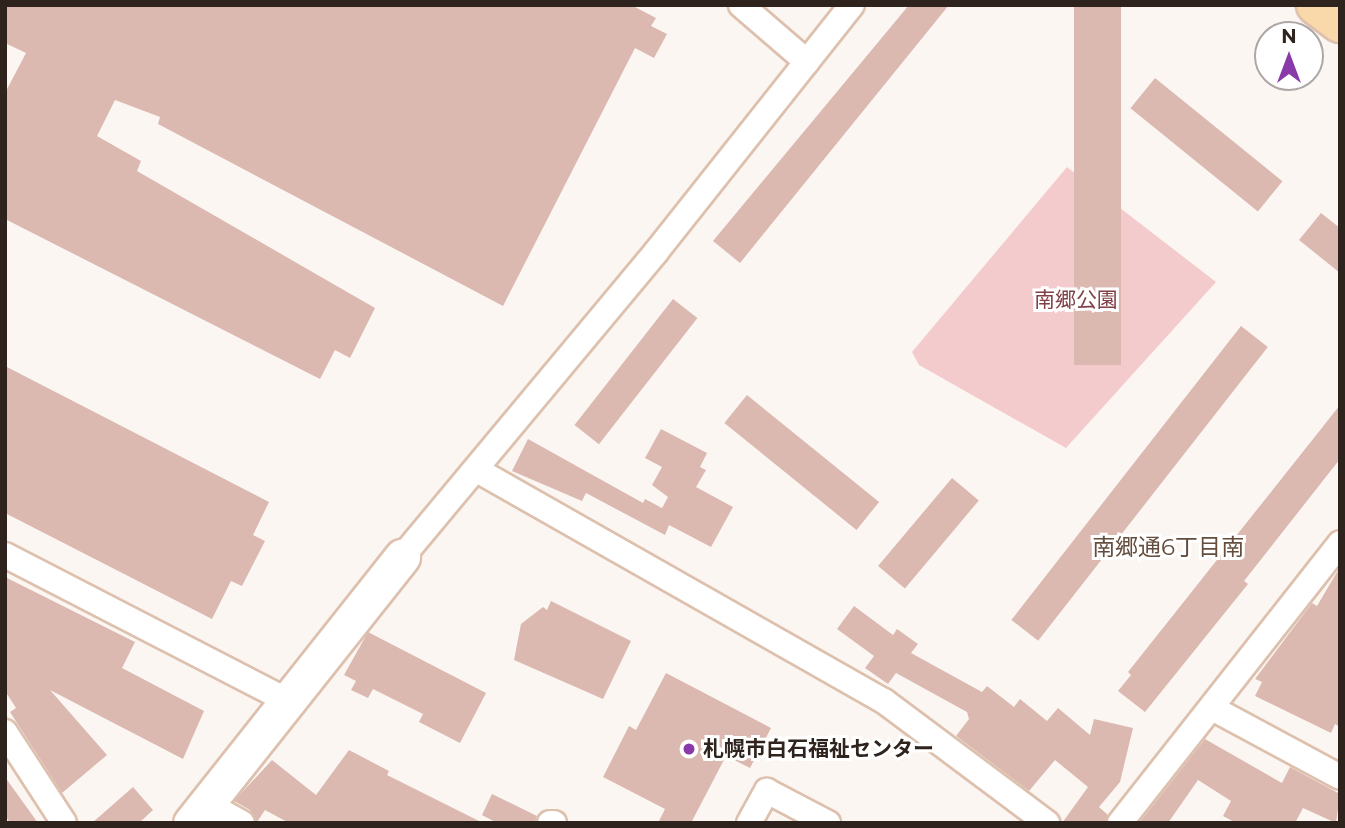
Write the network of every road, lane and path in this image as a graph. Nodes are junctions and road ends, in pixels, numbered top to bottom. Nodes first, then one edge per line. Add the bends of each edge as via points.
1 (741, 5) edge
2 (852, 5) edge
3 (1316, 5) edge
4 (1340, 23) edge
5 (807, 62) junction
6 (477, 470) junction
7 (5, 555) edge
8 (1336, 555) edge
9 (402, 557) joint
10 (286, 700) junction
11 (1212, 708) junction
12 (5, 732) edge
13 (1340, 777) edge
14 (198, 813) edge
15 (64, 823) edge
16 (242, 823) edge
17 (749, 823) edge
18 (828, 823) edge
19 (1047, 823) edge
20 (1120, 823) edge

1 - 5 street
2 - 5 street
3 - 4 main road
5 - 6 street
6 - 9 street
6 - 19 street via 884,701
7 - 10 street
8 - 11 street
9 - 10 street
10 - 14 street
11 - 13 street
11 - 20 street
12 - 15 street
14 - 16 street
17 - 18 street via 767,791

